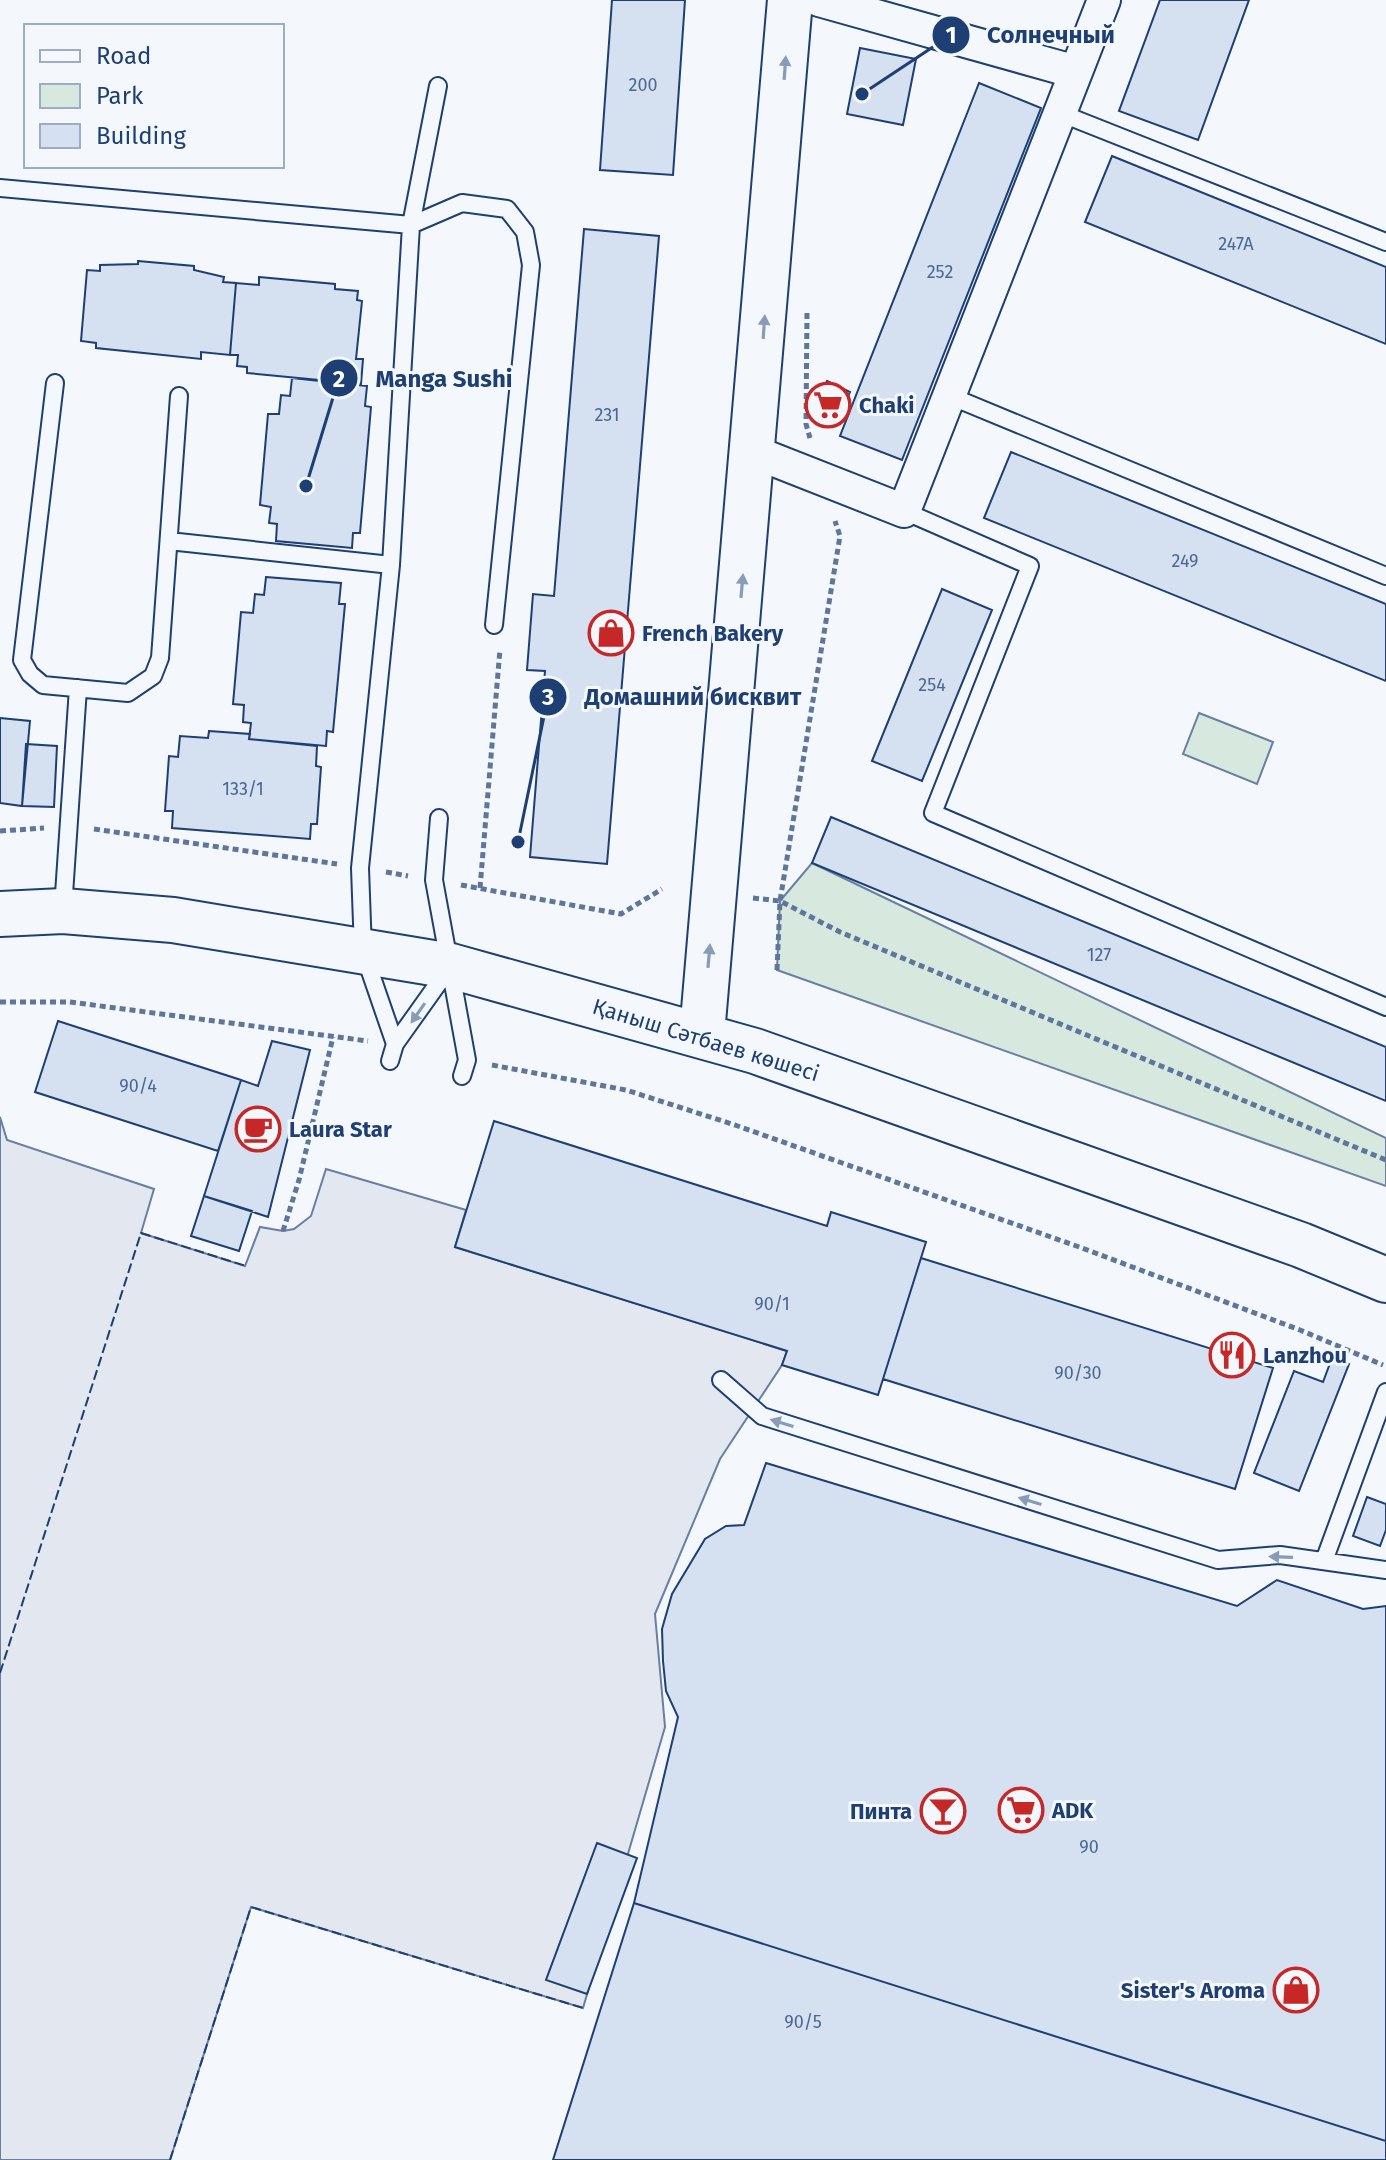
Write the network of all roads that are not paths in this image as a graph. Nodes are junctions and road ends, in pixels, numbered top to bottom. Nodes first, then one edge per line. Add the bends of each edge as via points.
1 (790, 0) edge
2 (819, 0) edge
3 (1104, 0) edge
4 (1076, 72) junction
5 (438, 86) dead end
6 (1060, 113) junction
7 (0, 188) edge
8 (411, 225) junction
9 (1386, 242) edge
10 (55, 383) dead end
11 (179, 396) dead end
12 (950, 396) junction
13 (754, 452) junction
14 (904, 511) junction
15 (169, 541) junction
16 (391, 565) junction
17 (1386, 576) edge
18 (494, 625) road end
19 (78, 688) junction
20 (439, 818) dead end
21 (63, 911) junction
22 (0, 914) edge
23 (363, 951) junction
24 (451, 966) junction
25 (1386, 1007) edge
26 (702, 1034) junction
27 (395, 1044) junction
28 (390, 1061) dead end
29 (464, 1068) road end
30 (1386, 1280) edge
31 (721, 1380) dead end
32 (1386, 1392) edge
33 (1324, 1561) junction
34 (1386, 1570) edge

13 -> 1 main road
2 - 4 street
3 - 4 street
4 - 6 street
5 - 8 lane
6 - 9 lane
6 - 12 street
7 - 8 lane
8 - 16 lane
8 - 18 lane via 462,203 507,209 525,232 531,265
10 - 19 lane via 22,660 43,685
11 - 15 lane
12 - 14 street
12 - 17 lane
13 - 14 street
26 -> 13 main road
14 - 25 lane via 1030,566 933,813
15 - 16 lane
15 - 19 lane via 160,658 153,676 128,693
16 - 23 lane via 360,868
19 - 21 lane
20 - 24 lane via 434,880
21 - 22 main road, Қаныш Сәтбаев көшесі
21 - 23 main road, Қаныш Сәтбаев көшесі via 173,920
23 - 24 main road, Қаныш Сәтбаев көшесі
23 - 27 lane
24 - 26 main road, Қаныш Сәтбаев көшесі
24 -> 27 lane
24 - 29 lane
26 - 30 main road, Қаныш Сәтбаев көшесі
27 - 28 lane
33 -> 31 lane via 1280,1555 1218,1560 762,1416
32 - 33 lane
33 - 34 lane

